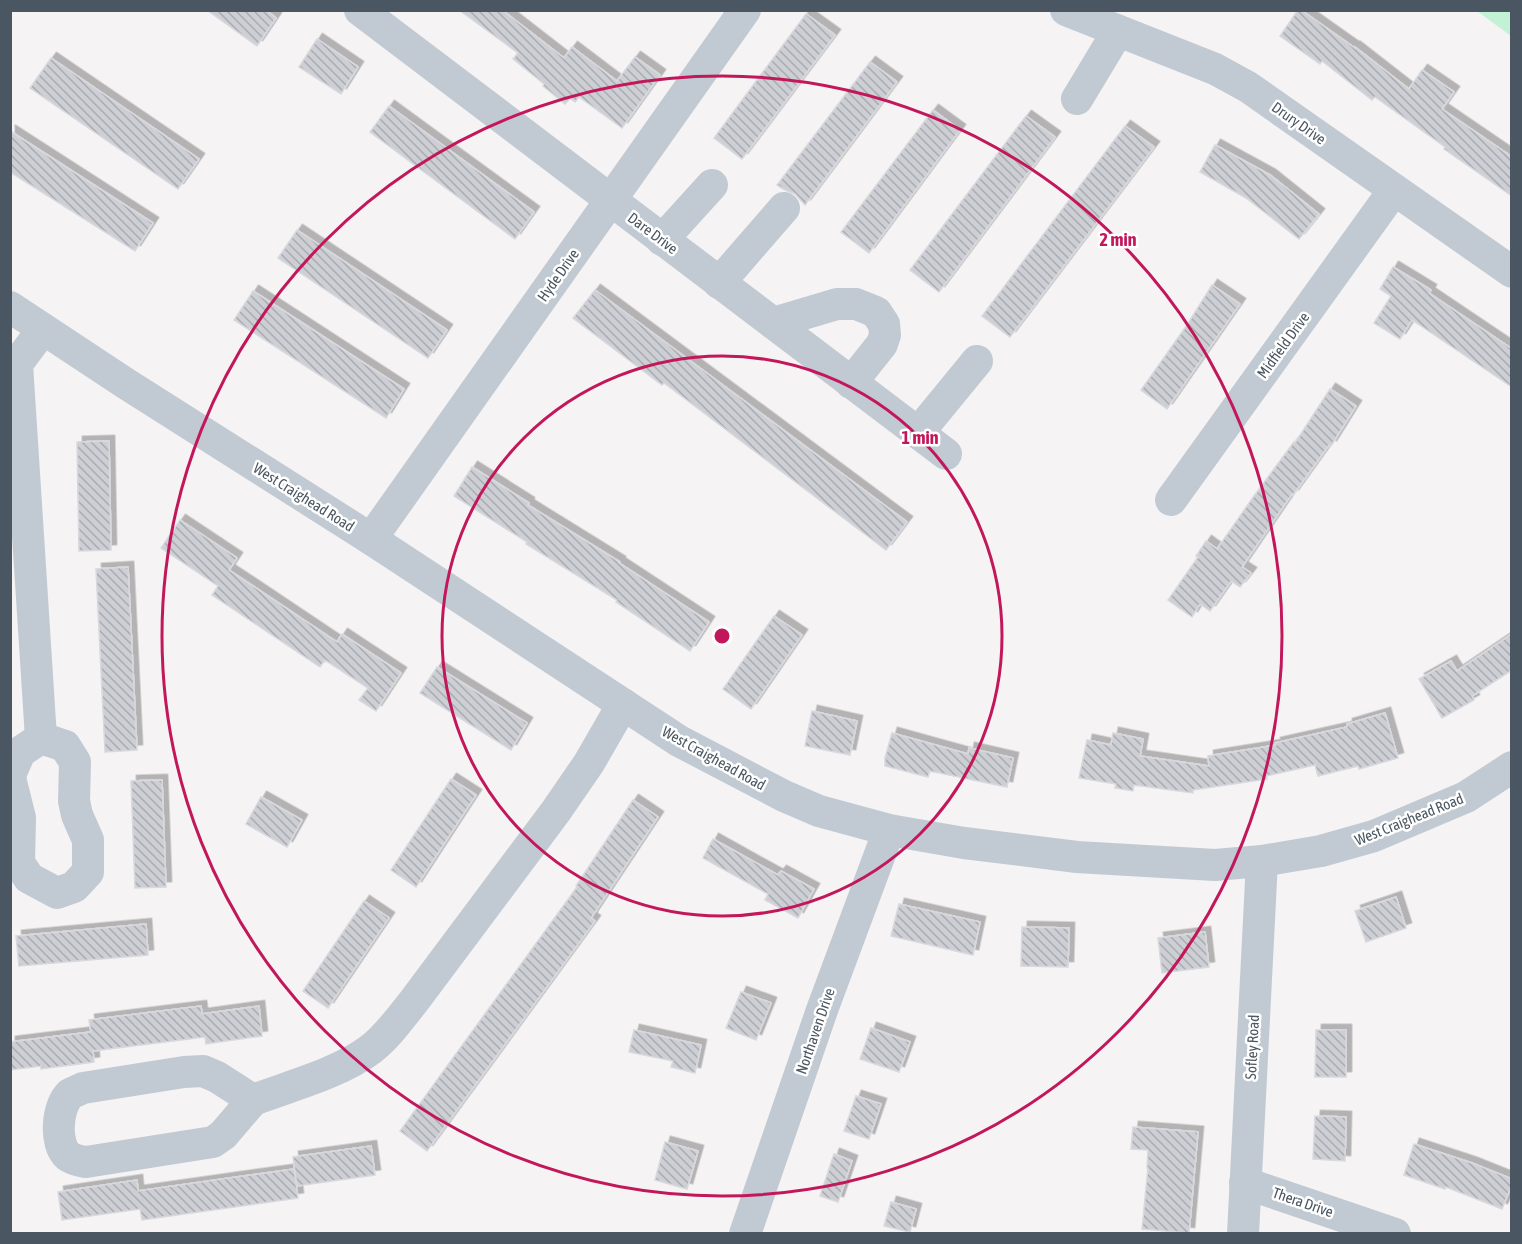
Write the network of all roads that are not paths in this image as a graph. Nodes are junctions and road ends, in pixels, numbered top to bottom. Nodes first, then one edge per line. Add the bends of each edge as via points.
1 (360, 10) edge
2 (745, 10) edge
3 (1066, 10) edge
4 (1119, 31) junction
5 (1077, 99) dead end
6 (712, 185) dead end
7 (1394, 190) junction
8 (610, 200) junction
9 (784, 208) dead end
10 (663, 240) junction
11 (1512, 272) edge
12 (719, 283) junction
13 (10, 307) edge
14 (773, 323) junction
15 (43, 329) junction
16 (977, 361) dead end
17 (851, 383) junction
18 (918, 433) junction
19 (946, 454) dead end
20 (1171, 500) dead end
21 (371, 539) junction
22 (622, 704) junction
23 (42, 738) junction
24 (1512, 767) edge
25 (10, 777) edge
26 (889, 830) junction
27 (1262, 861) junction
28 (253, 1100) junction
29 (1245, 1183) junction
30 (745, 1233) edge
31 (1243, 1233) edge
32 (1395, 1233) edge

1 - 8 street, Dare Drive
2 - 8 street, Hyde Drive
3 - 4 street, Drury Drive
4 - 5 street
4 - 7 street, Drury Drive via 1215,69 1248,87
6 - 10 street
7 - 11 street, Drury Drive
7 - 20 street, Midfield Drive
8 - 10 street, Dare Drive
8 - 21 street, Hyde Drive
9 - 12 street
10 - 12 street, Dare Drive
12 - 14 street, Dare Drive
13 - 15 street, West Craighead Road
14 - 17 street, Dare Drive
14 - 17 street via 837,304 856,304 876,312 884,324 882,344
15 - 21 street, West Craighead Road
15 - 23 street via 17,364
16 - 18 street
17 - 18 street, Dare Drive
18 - 19 street, Dare Drive
21 - 22 street, West Craighead Road
22 - 26 street, West Craighead Road via 679,741 784,796 819,811
22 - 28 street via 556,811 391,1029 352,1061
23 - 25 street via 20,752
23 - 25 street via 65,746 75,762 74,801 88,840 88,872 74,887 57,893 28,878 19,863 20,818
24 - 27 street, West Craighead Road via 1466,797 1374,836 1321,851
26 - 27 street, West Craighead Road via 1077,857 1215,865
26 - 30 street, Northaven Drive
27 - 29 street, Sofley Road
28 - 28 street via 203,1071 83,1088 70,1094 58,1118 62,1148 75,1160 86,1162 213,1142
29 - 31 street, Sofley Road
29 - 32 street, Thera Drive

